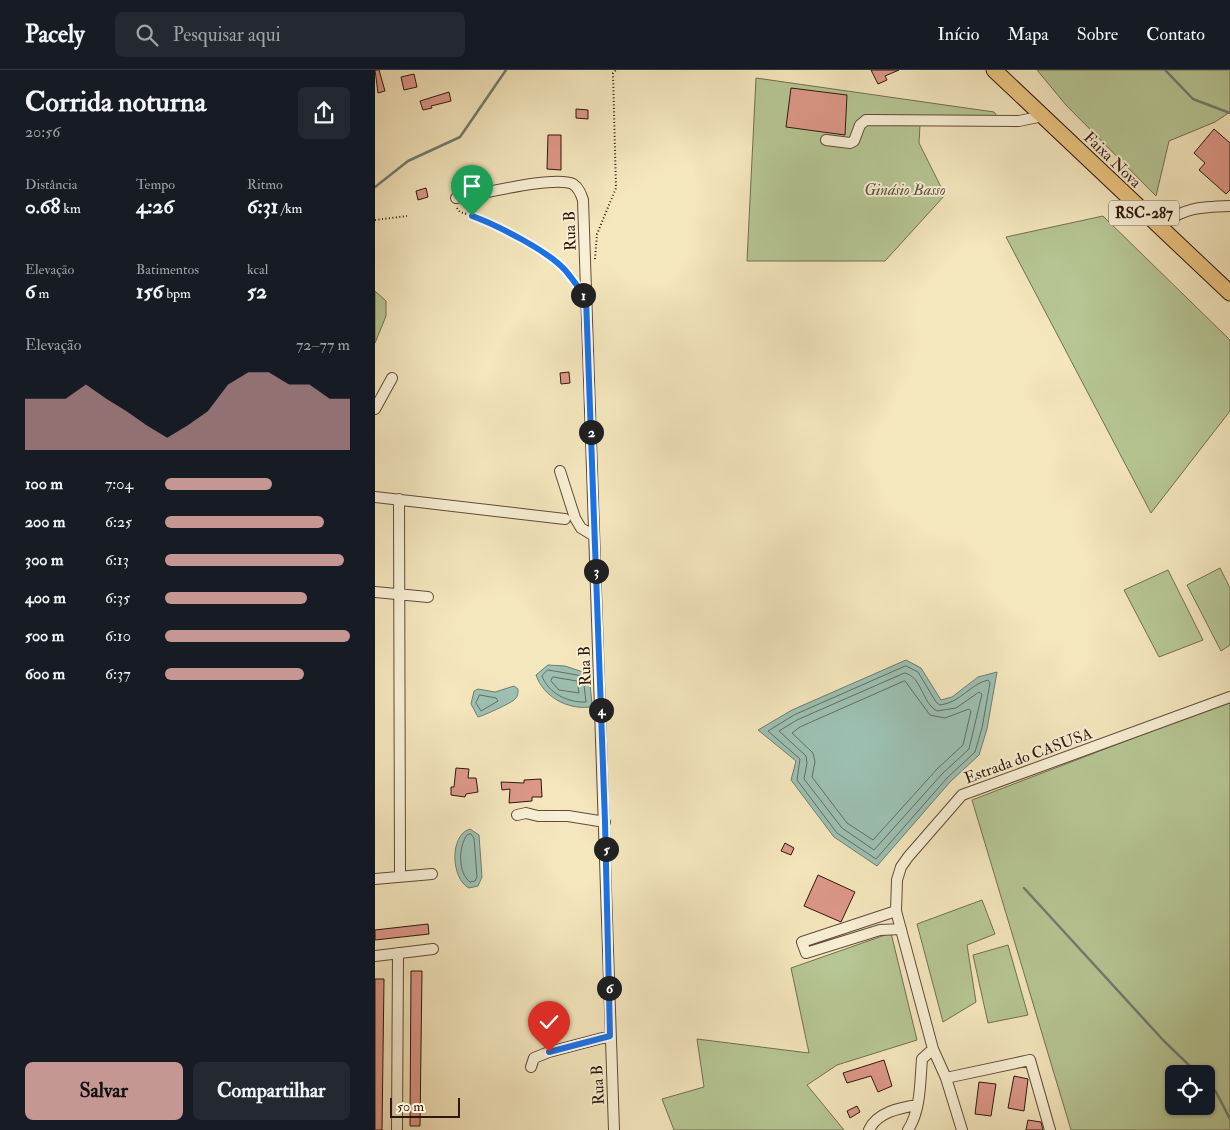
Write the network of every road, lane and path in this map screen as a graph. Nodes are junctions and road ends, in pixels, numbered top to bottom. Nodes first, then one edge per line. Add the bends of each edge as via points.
1 (616, 70) edge
2 (994, 70) edge
3 (1043, 116) junction
4 (826, 140) dead end
5 (456, 198) joint
6 (1230, 206) edge
7 (407, 216) dead end
8 (375, 220) edge
9 (1157, 225) junction
10 (585, 266) junction
11 (1230, 293) edge
12 (586, 298) junction
13 (392, 378) dead end
14 (375, 409) edge
15 (560, 471) dead end
16 (375, 496) edge
17 (399, 499) junction
18 (565, 519) dead end
19 (594, 536) junction
20 (375, 592) edge
21 (398, 594) junction
22 (428, 597) dead end
23 (1230, 697) edge
24 (517, 815) dead end
25 (605, 822) junction
26 (432, 874) dead end
27 (400, 876) junction
28 (375, 879) edge
29 (896, 911) junction
30 (876, 918) junction
31 (901, 929) junction
32 (880, 930) junction
33 (433, 950) dead end
34 (399, 953) junction
35 (375, 956) edge
36 (610, 1036) junction
37 (933, 1050) junction
38 (531, 1068) dead end
39 (946, 1078) junction
40 (917, 1104) junction
41 (397, 1130) edge
42 (614, 1130) edge
43 (869, 1130) edge
44 (908, 1130) edge
45 (963, 1130) edge
46 (1050, 1130) edge

1 - 10 path via 613,73 616,188 597,234 596,258
2 - 3 highway, Faixa Nova / RSC-287
3 - 4 street via 1019,121 865,120 860,124 854,141
3 - 9 highway, Faixa Nova / RSC-287
5 - 10 street, Rua B via 568,183 579,189 583,200
5 - 12 path via 460,212 498,226 564,269
6 - 9 street via 1182,211
7 - 8 path
9 - 11 highway, Faixa Nova / RSC-287
10 - 12 street, Rua B
12 - 19 street, Rua B
13 - 14 street
15 - 19 street via 575,518 581,528
16 - 17 street
17 - 18 street
17 - 21 street
19 - 25 street, Rua B
20 - 21 street
21 - 22 street
21 - 27 street
23 - 29 street, Estrada do CASUSA via 962,795 901,867 895,895
24 - 25 street via 568,816
25 - 36 street, Rua B
26 - 27 street
27 - 28 street
29 - 30 street
29 - 31 street, Estrada do CASUSA
30 - 32 street
30 - 32 street via 802,942 805,953
31 - 32 street
31 - 37 street, Estrada do CASUSA
33 - 34 street
34 - 35 street
34 - 41 street
36 - 38 street via 534,1058
36 - 42 street, Rua B
37 - 39 street, Estrada do CASUSA
37 - 40 street via 922,1059
39 - 45 street, Estrada do CASUSA
39 - 46 street via 1030,1060
40 - 43 street via 885,1114
40 - 44 street

